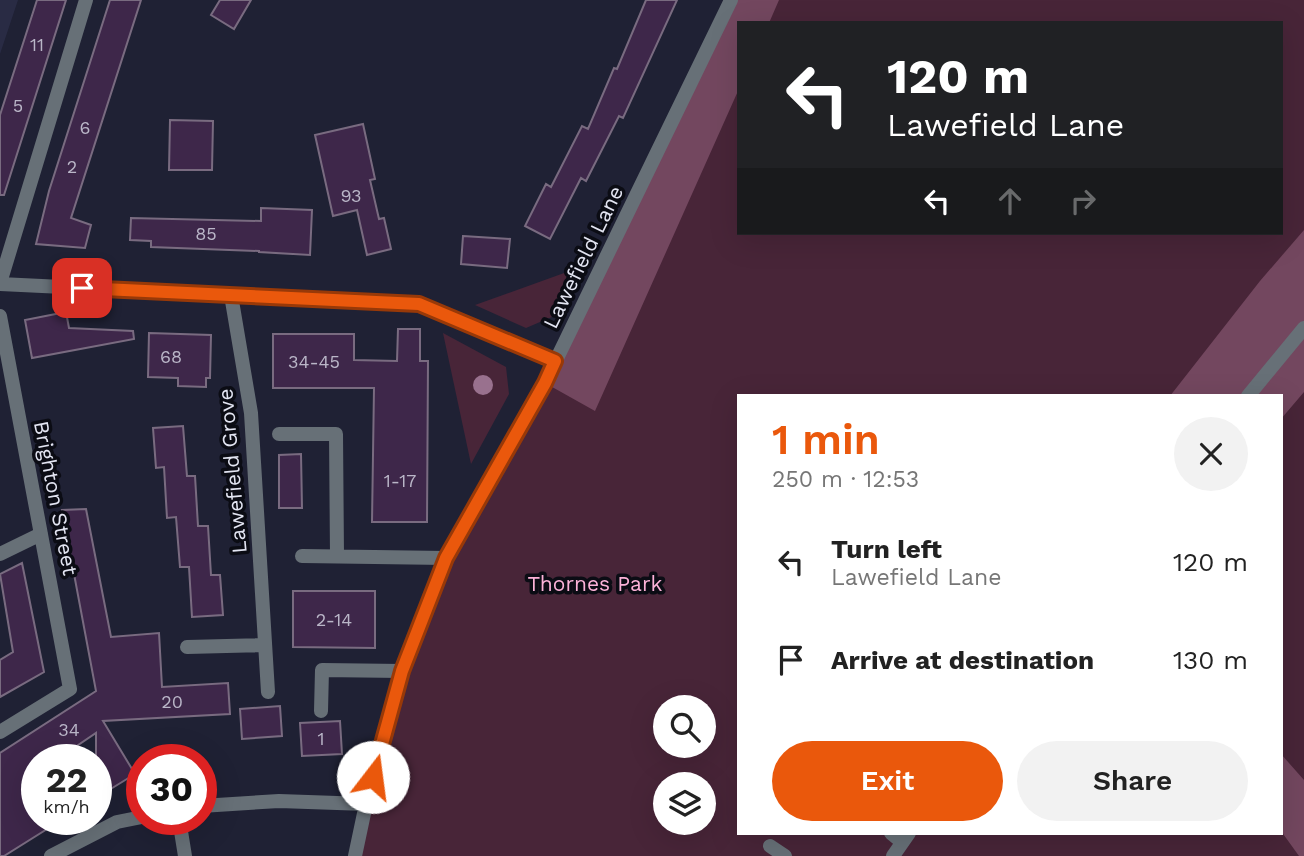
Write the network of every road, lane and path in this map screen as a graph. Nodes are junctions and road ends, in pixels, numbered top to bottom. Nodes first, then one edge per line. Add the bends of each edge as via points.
1 (86, 0) edge
2 (731, 0) edge
3 (0, 284) edge
4 (231, 295) junction
5 (0, 316) edge
6 (1304, 328) edge
7 (555, 361) junction
8 (1250, 394) edge
9 (279, 434) dead end
10 (41, 534) junction
11 (0, 554) edge
12 (302, 556) dead end
13 (337, 556) junction
14 (446, 558) junction
15 (265, 645) junction
16 (187, 647) dead end
17 (402, 671) junction
18 (268, 692) dead end
19 (321, 711) dead end
20 (0, 732) edge
21 (366, 804) junction
22 (217, 805) edge
23 (126, 820) edge
24 (182, 835) edge
25 (901, 836) edge
26 (770, 846) dead end
27 (51, 856) edge
28 (185, 856) edge
29 (355, 856) edge
30 (785, 856) edge
31 (892, 856) edge

1 - 3 street
2 - 7 street, Lawefield Lane
3 - 4 street, Lawefield Lane
4 - 7 street, Lawefield Lane via 419,304
4 - 15 street, Lawefield Grove via 251,413
5 - 10 street, Brighton Street
6 - 8 street
7 - 14 street
9 - 13 street via 336,433
10 - 11 street
10 - 20 street, Brighton Street via 70,689
12 - 13 street
13 - 14 street
14 - 17 street
15 - 16 street
15 - 18 street, Lawefield Grove
17 - 19 street via 322,670
17 - 21 street
21 - 22 street via 279,801
21 - 29 street
23 - 27 street
24 - 28 street
25 - 31 street
26 - 30 street

